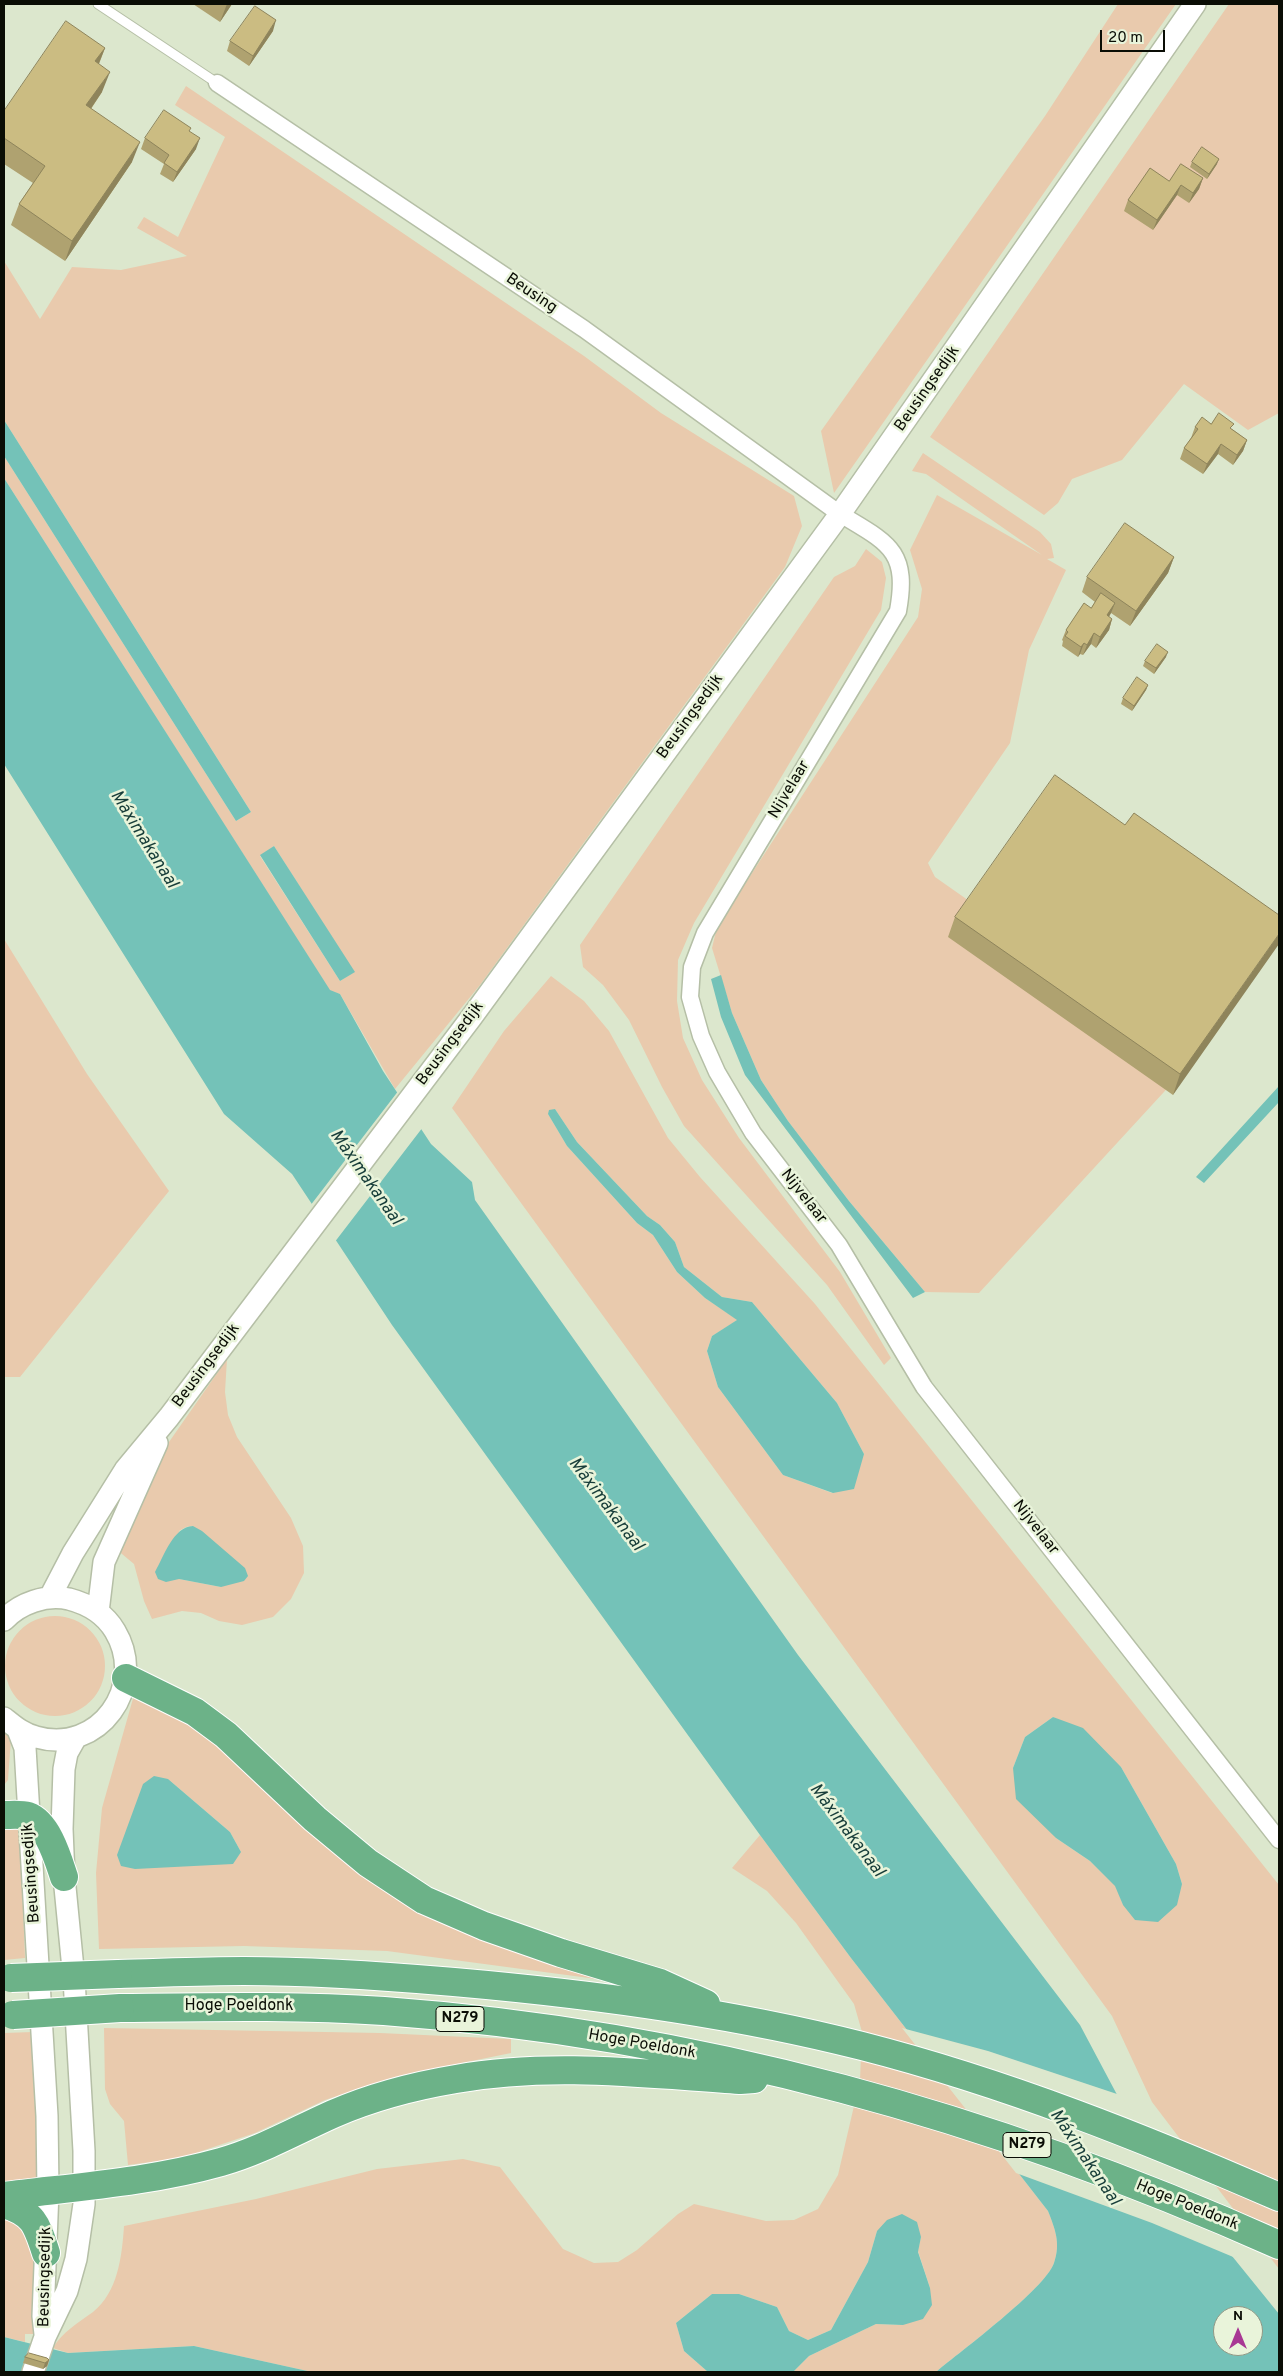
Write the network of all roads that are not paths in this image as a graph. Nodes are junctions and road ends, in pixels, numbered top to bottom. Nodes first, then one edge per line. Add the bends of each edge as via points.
1 (98, 4) edge
2 (1195, 4) edge
3 (217, 83) joint
4 (840, 514) junction
5 (169, 1417) junction
6 (50, 1597) junction
7 (98, 1612) junction
8 (4, 1620) edge
9 (126, 1678) junction
10 (11, 1724) edge
11 (76, 1737) junction
12 (16, 1816) edge
13 (1279, 1840) edge
14 (64, 1877) junction
15 (7, 1978) edge
16 (9, 2015) edge
17 (744, 2020) junction
18 (796, 2075) junction
19 (84, 2188) junction
20 (48, 2190) junction
21 (4, 2196) edge
22 (1279, 2197) edge
23 (4, 2204) edge
24 (1279, 2245) edge
25 (46, 2253) junction
26 (45, 2337) junction
27 (33, 2372) edge

1 - 3 lane
2 - 4 street, Beusingsedijk
3 - 4 street, Beusing via 584,329
4 - 5 street, Beusingsedijk via 471,1018
4 - 13 street, Nijvelaar via 869,531 895,554 902,586 898,611 705,932 692,968 690,997 701,1036 717,1072 753,1133 840,1245 924,1387
5 - 6 street, Beusingsedijk via 125,1470 73,1553
5 - 7 street, Beusingsedijk via 104,1562
6 - 7 street via 81,1602
6 - 8 street via 25,1604
7 - 9 street via 112,1625 121,1641 126,1659
9 - 11 street via 121,1697 110,1715
9 - 17 highway, N279 via 164,1694 226,1735 315,1819 368,1862 424,1900 484,1926 660,1983
10 - 11 street via 36,1738
10 - 12 street, Beusingsedijk via 25,1748
11 - 14 street, Beusingsedijk via 67,1753 64,1769
12 - 14 highway via 38,1824 46,1834
12 - 20 street, Beusingsedijk via 47,2116
14 - 19 street, Beusingsedijk via 74,1979
15 - 17 highway, N279, bridge via 245,1971 386,1976 581,1995
16 - 18 highway, Hoge Poeldonk / N279, bridge via 120,2008 299,2007 384,2011 517,2024 685,2052
17 - 22 highway, N279 via 862,2046 1018,2093 1151,2142
18 - 19 highway, N279 via 740,2080 588,2069 457,2078 366,2101 222,2162
18 - 24 highway, Hoge Poeldonk / N279 via 911,2107 1066,2158
19 - 20 highway, N279
19 - 26 street, Beusingsedijk via 76,2259 67,2291
20 - 21 highway, N279
20 - 25 street, Beusingsedijk
23 - 25 highway via 30,2216
25 - 26 street, Beusingsedijk
26 - 27 street

